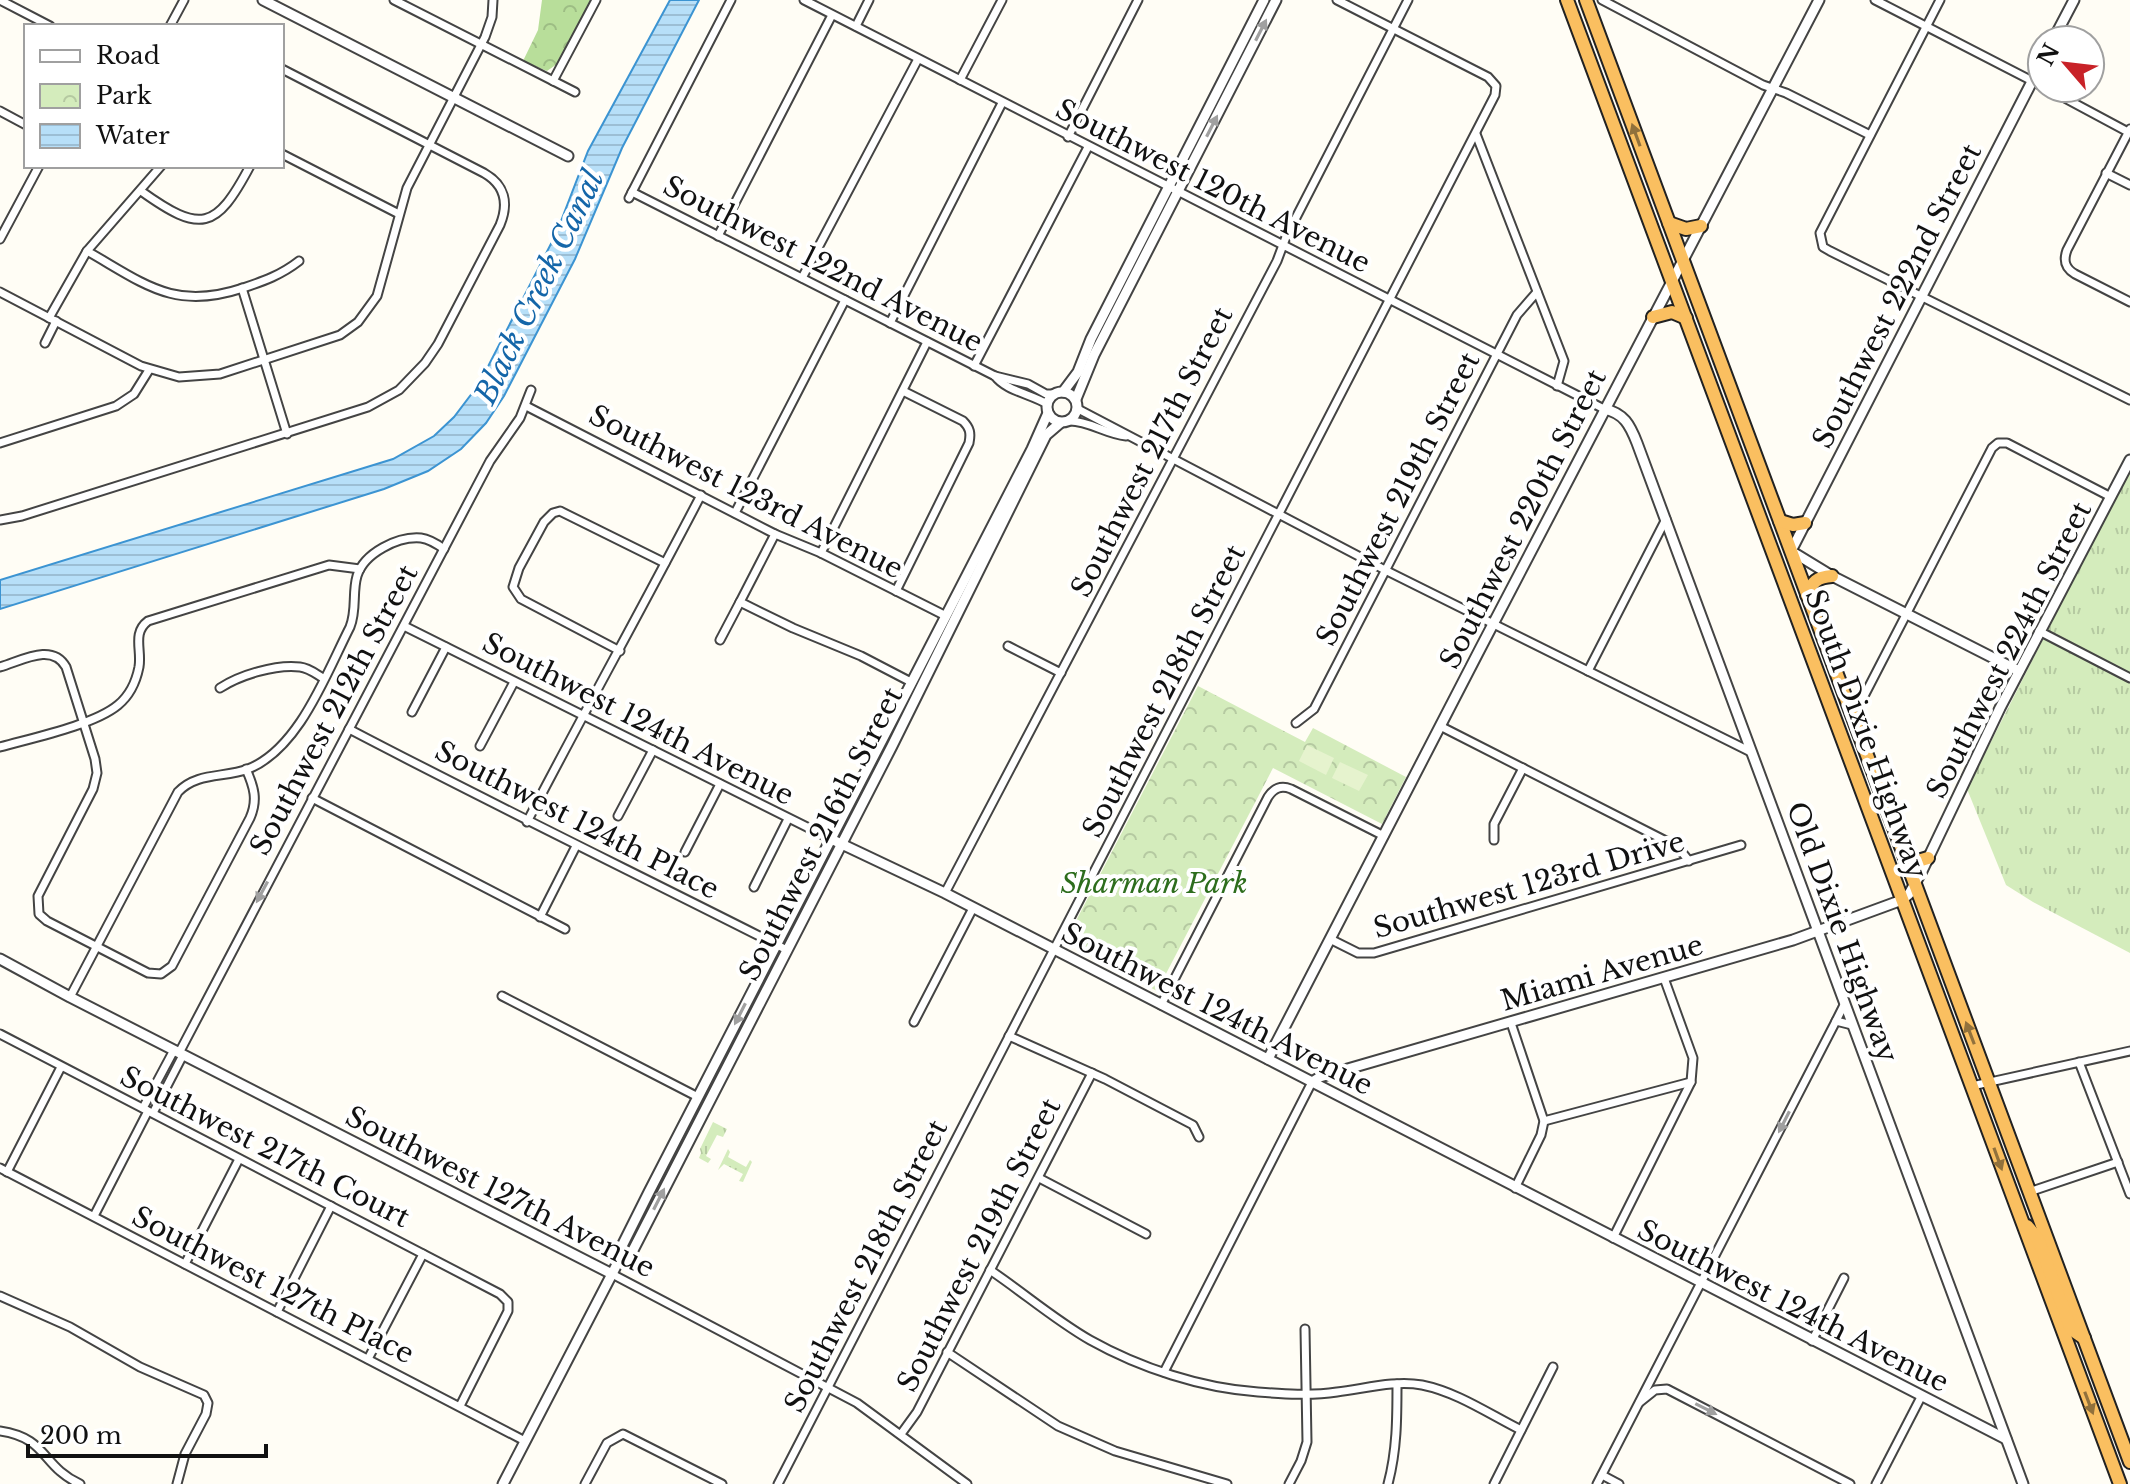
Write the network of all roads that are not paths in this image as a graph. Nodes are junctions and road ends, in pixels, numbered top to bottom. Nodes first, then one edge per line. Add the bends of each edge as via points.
1 (0, 0) edge
2 (184, 0) edge
3 (263, 0) edge
4 (394, 0) edge
5 (493, 0) edge
6 (596, 0) edge
7 (731, 0) edge
8 (804, 0) edge
9 (869, 0) edge
10 (1002, 0) edge
11 (1138, 0) edge
12 (1264, 0) edge
13 (1276, 0) edge
14 (1337, 0) edge
15 (1408, 0) edge
16 (1586, 0) edge
17 (1602, 0) edge
18 (1819, 0) edge
19 (1875, 0) edge
20 (1940, 0) edge
21 (2074, 0) edge
22 (1570, 3) edge
23 (832, 15) junction
24 (46, 24) edge
25 (171, 24) edge
26 (2061, 24) edge
27 (856, 26) junction
28 (1926, 26) junction
29 (1393, 29) junction
30 (481, 45) junction
31 (918, 59) junction
32 (284, 70) edge
33 (2026, 78) edge
34 (960, 80) junction
35 (553, 81) junction
36 (1773, 88) junction
37 (575, 92) dead end
38 (453, 97) junction
39 (1002, 103) junction
40 (2029, 104) edge
41 (2077, 104) edge
42 (0, 111) edge
43 (24, 124) edge
44 (2129, 131) edge
45 (1476, 134) junction
46 (1870, 135) junction
47 (1068, 137) junction
48 (429, 145) junction
49 (1622, 146) junction
50 (1088, 147) junction
51 (284, 155) edge
52 (568, 156) dead end
53 (38, 168) edge
54 (159, 168) edge
55 (249, 168) edge
56 (2106, 173) junction
57 (2130, 185) edge
58 (1173, 190) junction
59 (141, 191) junction
60 (399, 214) junction
61 (1669, 223) junction
62 (1701, 226) junction
63 (718, 236) junction
64 (0, 239) edge
65 (1283, 246) junction
66 (87, 251) junction
67 (1682, 260) junction
68 (299, 261) dead end
69 (802, 278) junction
70 (1672, 281) junction
71 (242, 288) junction
72 (0, 292) edge
73 (1537, 292) junction
74 (1921, 296) junction
75 (845, 300) junction
76 (1391, 301) junction
77 (2130, 302) edge
78 (1653, 317) junction
79 (1686, 318) junction
80 (53, 320) junction
81 (890, 323) junction
82 (927, 342) junction
83 (45, 343) dead end
84 (1497, 356) junction
85 (263, 361) junction
86 (974, 366) junction
87 (149, 370) junction
88 (995, 376) junction
89 (1557, 386) junction
90 (531, 390) dead end
91 (903, 391) junction
92 (1059, 393) junction
93 (1735, 400) junction
94 (2130, 400) edge
95 (1077, 404) junction
96 (526, 406) junction
97 (1048, 408) junction
98 (1604, 409) junction
99 (1065, 422) junction
100 (287, 434) junction
101 (1128, 436) junction
102 (1732, 442) junction
103 (0, 443) edge
104 (1173, 459) junction
105 (2130, 460) edge
106 (701, 495) junction
107 (2111, 497) junction
108 (735, 513) junction
109 (1280, 514) junction
110 (1666, 519) junction
111 (0, 520) edge
112 (1780, 521) junction
113 (1805, 523) junction
114 (775, 534) junction
115 (444, 549) junction
116 (1791, 551) junction
117 (821, 553) junction
118 (665, 563) junction
119 (360, 569) junction
120 (1387, 571) junction
121 (1832, 576) junction
122 (1782, 577) junction
123 (896, 591) junction
124 (1807, 595) junction
125 (740, 602) junction
126 (1907, 613) junction
127 (946, 616) junction
128 (1492, 624) junction
129 (404, 626) junction
130 (2039, 631) junction
131 (720, 640) dead end
132 (1008, 646) dead end
133 (446, 647) junction
134 (620, 651) junction
135 (0, 667) edge
136 (1588, 671) junction
137 (2019, 671) junction
138 (1061, 673) junction
139 (323, 678) junction
140 (2130, 678) edge
141 (514, 682) junction
142 (911, 682) junction
143 (220, 688) dead end
144 (1862, 700) dead end
145 (412, 712) dead end
146 (909, 714) junction
147 (583, 716) junction
148 (83, 721) junction
149 (1296, 723) dead end
150 (1440, 726) junction
151 (349, 729) junction
152 (480, 746) dead end
153 (0, 747) edge
154 (653, 750) junction
155 (1753, 753) junction
156 (1852, 766) junction
157 (1523, 768) junction
158 (246, 769) junction
159 (720, 784) junction
160 (312, 798) junction
161 (618, 816) dead end
162 (788, 819) junction
163 (527, 822) junction
164 (1384, 836) junction
165 (831, 839) junction
166 (1494, 840) dead end
167 (842, 843) junction
168 (1741, 845) dead end
169 (576, 846) junction
170 (685, 852) dead end
171 (1904, 855) junction
172 (1928, 858) junction
173 (1689, 861) junction
174 (1914, 885) junction
175 (754, 887) dead end
176 (945, 893) junction
177 (1902, 900) junction
178 (973, 908) junction
179 (540, 917) junction
180 (565, 929) dead end
181 (1817, 931) junction
182 (1330, 939) junction
183 (776, 945) junction
184 (97, 947) junction
185 (787, 950) junction
186 (1055, 950) junction
187 (0, 959) edge
188 (1664, 978) junction
189 (1952, 984) junction
190 (502, 996) dead end
191 (70, 997) junction
192 (1161, 1005) junction
193 (1844, 1005) junction
194 (1836, 1021) junction
195 (914, 1022) dead end
196 (1511, 1023) junction
197 (1852, 1025) junction
198 (0, 1034) edge
199 (1009, 1036) junction
200 (2130, 1051) edge
201 (178, 1053) junction
202 (1268, 1059) junction
203 (2079, 1062) junction
204 (61, 1067) junction
205 (1092, 1073) junction
206 (1312, 1082) junction
207 (1691, 1082) junction
208 (1988, 1082) junction
209 (1971, 1086) junction
210 (698, 1097) junction
211 (148, 1111) junction
212 (1544, 1121) junction
213 (1199, 1137) dead end
214 (239, 1159) junction
215 (2118, 1162) junction
216 (4, 1170) edge
217 (1039, 1178) junction
218 (1515, 1188) junction
219 (2029, 1192) junction
220 (2130, 1194) edge
221 (331, 1206) junction
222 (94, 1216) junction
223 (2020, 1217) junction
224 (1146, 1234) dead end
225 (1613, 1238) junction
226 (423, 1254) junction
227 (618, 1262) junction
228 (185, 1264) junction
229 (990, 1270) junction
230 (612, 1274) junction
231 (1844, 1278) dead end
232 (1700, 1282) junction
233 (0, 1296) edge
234 (277, 1312) junction
235 (1305, 1329) dead end
236 (2084, 1338) junction
237 (1812, 1341) junction
238 (947, 1352) junction
239 (368, 1359) junction
240 (1553, 1367) dead end
241 (1164, 1372) junction
242 (1397, 1384) junction
243 (828, 1388) junction
244 (1306, 1395) junction
245 (1921, 1397) junction
246 (1638, 1404) junction
247 (460, 1406) junction
248 (1521, 1430) junction
249 (0, 1431) edge
250 (901, 1434) junction
251 (2006, 1439) junction
252 (525, 1441) junction
253 (2129, 1459) edge
254 (1602, 1475) junction
255 (709, 1481) edge
256 (80, 1484) edge
257 (177, 1484) edge
258 (503, 1484) edge
259 (585, 1484) edge
260 (722, 1484) edge
261 (778, 1484) edge
262 (967, 1484) edge
263 (1227, 1484) edge
264 (1289, 1484) edge
265 (1388, 1484) edge
266 (1494, 1484) edge
267 (1597, 1484) edge
268 (1619, 1484) edge
269 (1850, 1484) edge
270 (1876, 1484) edge
271 (2023, 1484) edge
272 (2120, 1484) edge

1 - 24 street
2 - 25 street
3 - 38 street
4 - 30 street
5 - 30 street
6 - 35 street
7 - 63 street, Southwest 122nd Avenue via 630,195
8 - 23 street, Southwest 120th Avenue
9 - 27 street
10 - 34 street
11 - 47 street
12 - 58 street
58 -> 13 street
14 - 29 street
15 - 29 street, Southwest 217th Street
61 -> 16 highway, South Dixie Highway
17 - 36 street
18 - 36 street, Southwest 220th Street
19 - 28 street
20 - 28 street
21 - 26 street
22 - 49 highway, South Dixie Highway
23 - 27 street, Southwest 120th Avenue
23 - 63 street
27 - 31 street, Southwest 120th Avenue
28 - 33 street
28 - 46 street
29 - 45 street, Southwest 218th Street via 1488,77 1496,86
29 - 65 street, Southwest 217th Street
30 - 35 street
30 - 38 street
31 - 34 street, Southwest 120th Avenue
31 - 69 street
32 - 48 street
34 - 39 street, Southwest 120th Avenue
35 - 37 street
36 - 46 street
36 - 62 street, Southwest 220th Street
38 - 48 street
38 - 52 street
39 - 47 street, Southwest 120th Avenue
39 - 81 street
40 - 74 street, Southwest 222nd Street
41 - 44 street
42 - 43 street
44 - 56 street
45 - 73 street
45 - 76 street, Southwest 218th Street
46 - 74 street via 1820,239 1825,249
47 - 50 street, Southwest 120th Avenue
48 - 60 street
48 - 100 street via 499,185 505,212 500,225 438,344 416,374 379,403
49 - 67 highway via 1635,161 1668,250
49 - 70 highway, South Dixie Highway
50 - 58 street, Southwest 120th Avenue
50 - 86 street
51 - 60 street
53 - 64 street
54 - 59 street
55 - 59 street via 229,203 210,218 181,215
56 - 57 street
56 - 77 street via 2065,253 2065,266
58 - 65 street, Southwest 120th Avenue
58 - 92 street via 1089,342 1078,372
58 - 95 street via 1080,384
59 - 66 street
60 - 85 street via 381,287 366,313 331,339
61 - 62 highway via 1686,229
61 - 67 highway, South Dixie Highway
62 - 67 street, Southwest 220th Street
63 - 69 street, Southwest 122nd Avenue
65 - 76 street, Southwest 120th Avenue
65 - 104 street, Southwest 217th Street
66 - 71 street via 175,296 200,298
66 - 80 street
67 - 70 street, Southwest 220th Street
67 - 93 highway, South Dixie Highway
68 - 71 street via 282,274
69 - 75 street, Southwest 122nd Avenue
70 - 78 street, Southwest 220th Street
70 - 79 highway, South Dixie Highway
70 - 93 highway via 1685,291 1721,384
71 - 85 street
72 - 80 street
73 - 84 street, Southwest 219th Street via 1517,315
73 - 89 street via 1564,361
74 - 94 street
74 - 113 street, Southwest 222nd Street
75 - 81 street, Southwest 122nd Avenue
75 - 108 street
76 - 84 street, Southwest 120th Avenue
76 - 109 street, Southwest 218th Street
78 - 79 highway via 1672,312
78 - 98 street, Southwest 220th Street
79 - 102 highway, South Dixie Highway
80 - 83 street
80 - 87 street
81 - 82 street, Southwest 122nd Avenue
82 - 86 street, Southwest 122nd Avenue
82 - 91 street
84 - 89 street, Southwest 120th Avenue
84 - 120 street, Southwest 219th Street
85 - 87 street via 199,378
85 - 100 street
86 - 88 street, Southwest 122nd Avenue
87 - 103 street via 134,394 116,406
88 - 92 street, Southwest 122nd Avenue via 1046,394
88 - 97 street, Southwest 122nd Avenue
89 - 98 street, Southwest 120th Avenue
90 - 96 street, Southwest 212th Street
91 - 117 street
91 - 123 street via 963,421 971,435
92 - 95 street
92 - 97 street, Southwest 216th Street
93 - 112 highway, South Dixie Highway
95 - 99 street, Southwest 216th Street
95 - 101 street
96 - 106 street, Southwest 123rd Avenue
96 - 115 street, Southwest 212th Street via 494,453
97 - 99 street
97 - 127 street, Southwest 216th Street
98 - 110 street, Old Dixie Highway via 1627,421
98 - 128 street, Southwest 220th Street
99 - 101 street via 1080,421
99 - 146 street, Southwest 216th Street via 1046,435
100 - 111 street
101 - 104 street
102 - 116 highway via 1745,456 1776,540
102 - 122 highway, South Dixie Highway
104 - 109 street
104 - 138 street, Southwest 217th Street
105 - 107 street, Southwest 224th Street
106 - 108 street, Southwest 123rd Avenue
106 - 118 street
107 - 126 street via 1998,443
107 - 130 street, Southwest 224th Street
108 - 114 street, Southwest 123rd Avenue
109 - 120 street
109 - 186 street, Southwest 218th Street
110 - 136 street
110 - 155 street, Old Dixie Highway
112 - 113 highway
112 - 116 highway, South Dixie Highway
113 - 116 street, Southwest 222nd Street
114 - 117 street, Southwest 123rd Avenue
114 - 125 street
115 - 119 street via 413,538 382,548
115 - 129 street, Southwest 212th Street
116 - 121 street
116 - 122 highway
116 - 124 highway, South Dixie Highway
117 - 123 street, Southwest 123rd Avenue
118 - 134 street
118 - 134 street via 560,511 544,522 519,568 514,591 526,602
119 - 139 street via 353,620
119 - 148 street via 329,565 148,621 140,630 139,667 129,693 113,709
120 - 128 street
120 - 149 street, Southwest 219th Street via 1314,709
121 - 124 highway via 1814,581
121 - 126 street
122 - 156 highway, South Dixie Highway
123 - 127 street, Southwest 123rd Avenue
124 - 171 highway, South Dixie Highway
125 - 131 street
125 - 142 street
126 - 137 street
126 - 144 street
127 - 142 street, Southwest 216th Street
127 - 146 street via 943,639 910,700
128 - 136 street
128 - 150 street, Southwest 220th Street
129 - 133 street, Southwest 124th Avenue
129 - 151 street, Southwest 212th Street
130 - 137 street, Southwest 224th Street
130 - 140 street
132 - 138 street
133 - 141 street, Southwest 124th Avenue
133 - 145 street
134 - 147 street
135 - 148 street via 53,654 66,667
136 - 155 street
137 - 172 street, Southwest 224th Street
138 - 176 street, Southwest 217th Street
139 - 143 street via 302,667 288,667 238,676
139 - 158 street via 287,743
141 - 147 street, Southwest 124th Avenue
141 - 152 street
142 - 165 street, Southwest 216th Street
146 - 167 street, Southwest 216th Street
147 - 154 street, Southwest 124th Avenue
147 - 163 street
148 - 153 street
148 - 184 street via 95,759 95,783 38,896 37,911
150 - 157 street
150 - 164 street, Southwest 220th Street
151 - 160 street, Southwest 212th Street
151 - 163 street, Southwest 124th Place
154 - 159 street, Southwest 124th Avenue
154 - 161 street
155 - 181 street, Old Dixie Highway
156 - 174 highway via 1868,784 1902,877
156 - 177 highway, South Dixie Highway
157 - 166 street via 1494,824
157 - 173 street via 1666,841
158 - 184 street via 198,778 178,792
158 - 184 street via 254,787 254,810 175,962 161,974 148,973
159 - 162 street, Southwest 124th Avenue
159 - 170 street
160 - 179 street
160 -> 201 street, Southwest 212th Street
162 - 165 street, Southwest 124th Avenue
162 - 175 street
163 - 169 street, Southwest 124th Place
164 - 182 street, Southwest 220th Street
164 - 192 street via 1281,787 1268,797
165 - 167 street, Southwest 124th Avenue
165 - 183 street, Southwest 216th Street
167 - 176 street, Southwest 124th Avenue
167 - 185 street, Southwest 216th Street
168 - 173 street, Southwest 123rd Drive
169 - 179 street
169 - 183 street, Southwest 124th Place
171 - 172 highway via 1918,861
171 - 174 highway, South Dixie Highway
172 - 174 street, Southwest 224th Street
173 - 182 street, Southwest 123rd Drive via 1374,953 1358,953
174 - 177 street, Southwest 224th Street
174 - 189 highway, South Dixie Highway
176 - 178 street, Southwest 124th Avenue
177 - 181 street, Miami Avenue
177 - 189 highway via 1915,907 1941,975
177 - 209 highway, South Dixie Highway
178 - 186 street, Southwest 124th Avenue
178 - 195 street
179 - 180 street
181 - 188 street, Miami Avenue
181 - 193 street, Old Dixie Highway
182 - 202 street, Southwest 220th Street
183 - 185 street, Southwest 124th Place
183 -> 210 street, Southwest 216th Street
184 - 191 street
227 -> 185 street, Southwest 216th Street via 629,1258
186 - 192 street, Southwest 124th Avenue
186 - 199 street, Southwest 218th Street
187 - 191 street, Southwest 127th Avenue
188 - 196 street, Miami Avenue
188 - 207 street via 1693,1058
208 -> 189 highway, South Dixie Highway
190 - 210 street
191 - 201 street, Southwest 127th Avenue
192 - 202 street, Southwest 124th Avenue
193 - 194 street
193 - 197 street, Old Dixie Highway
194 - 197 street
194 -> 232 street
196 - 206 street, Miami Avenue
196 - 212 street
197 - 251 street, Old Dixie Highway
198 - 204 street, Southwest 217th Court
199 - 205 street
199 - 243 street, Southwest 218th Street
200 - 203 street
201 - 211 street, Southwest 212th Street
201 - 230 street, Southwest 127th Avenue
202 - 206 street, Southwest 124th Avenue
203 - 208 street
203 - 215 street
204 - 211 street, Southwest 217th Court
204 - 216 street
205 - 213 street via 1193,1125
205 - 217 street, Southwest 219th Street
206 - 218 street, Southwest 124th Avenue
206 - 241 street
207 - 212 street
207 - 225 street
208 - 209 street
208 - 219 highway, South Dixie Highway
209 -> 223 highway, South Dixie Highway
210 - 227 street, Southwest 216th Street
211 - 214 street, Southwest 217th Court
211 - 222 street, Southwest 212th Street
212 - 218 street
214 - 221 street, Southwest 217th Court
214 - 228 street
215 - 219 street
215 - 220 street
216 - 222 street, Southwest 127th Place
217 - 224 street
217 - 229 street, Southwest 219th Street
218 - 225 street, Southwest 124th Avenue
219 - 236 highway, South Dixie Highway
221 - 226 street, Southwest 217th Court
221 - 234 street
222 - 228 street, Southwest 127th Place
223 - 236 highway via 2038,1239 2071,1329
223 -> 272 highway, South Dixie Highway
225 - 232 street, Southwest 124th Avenue
226 - 239 street
226 - 247 street, Southwest 217th Court via 508,1302
227 - 230 street, Southwest 216th Street
228 - 234 street, Southwest 127th Place
229 - 238 street, Southwest 219th Street
229 - 241 street via 1089,1339
230 - 243 street, Southwest 127th Avenue
230 - 252 street, Southwest 216th Street
231 - 237 street
232 - 237 street, Southwest 124th Avenue
232 - 246 street
233 - 257 street via 200,1391 207,1399 206,1414 185,1454
234 - 239 street, Southwest 127th Place
235 - 244 street
236 - 253 highway, South Dixie Highway
237 - 245 street, Southwest 124th Avenue
238 - 250 street, Southwest 219th Street
238 - 263 street via 1032,1411 1079,1436
239 - 247 street, Southwest 127th Place
240 - 248 street
241 - 244 street via 1213,1386
242 - 244 street
242 - 248 street via 1443,1390
242 - 265 street via 1398,1432
243 - 250 street, Southwest 127th Avenue
243 - 261 street, Southwest 218th Street
244 - 264 street via 1307,1442
245 - 251 street, Southwest 124th Avenue
245 - 270 street
246 - 254 street
246 -> 269 street via 1655,1390 1667,1389
247 - 252 street, Southwest 127th Place
248 - 266 street
249 - 256 street via 29,1438 58,1472
250 - 262 street, Southwest 127th Avenue
251 - 271 street, Old Dixie Highway
252 - 258 street, Southwest 216th Street
254 - 267 street
254 - 268 street
255 - 259 street via 623,1434 607,1443
255 - 260 street

